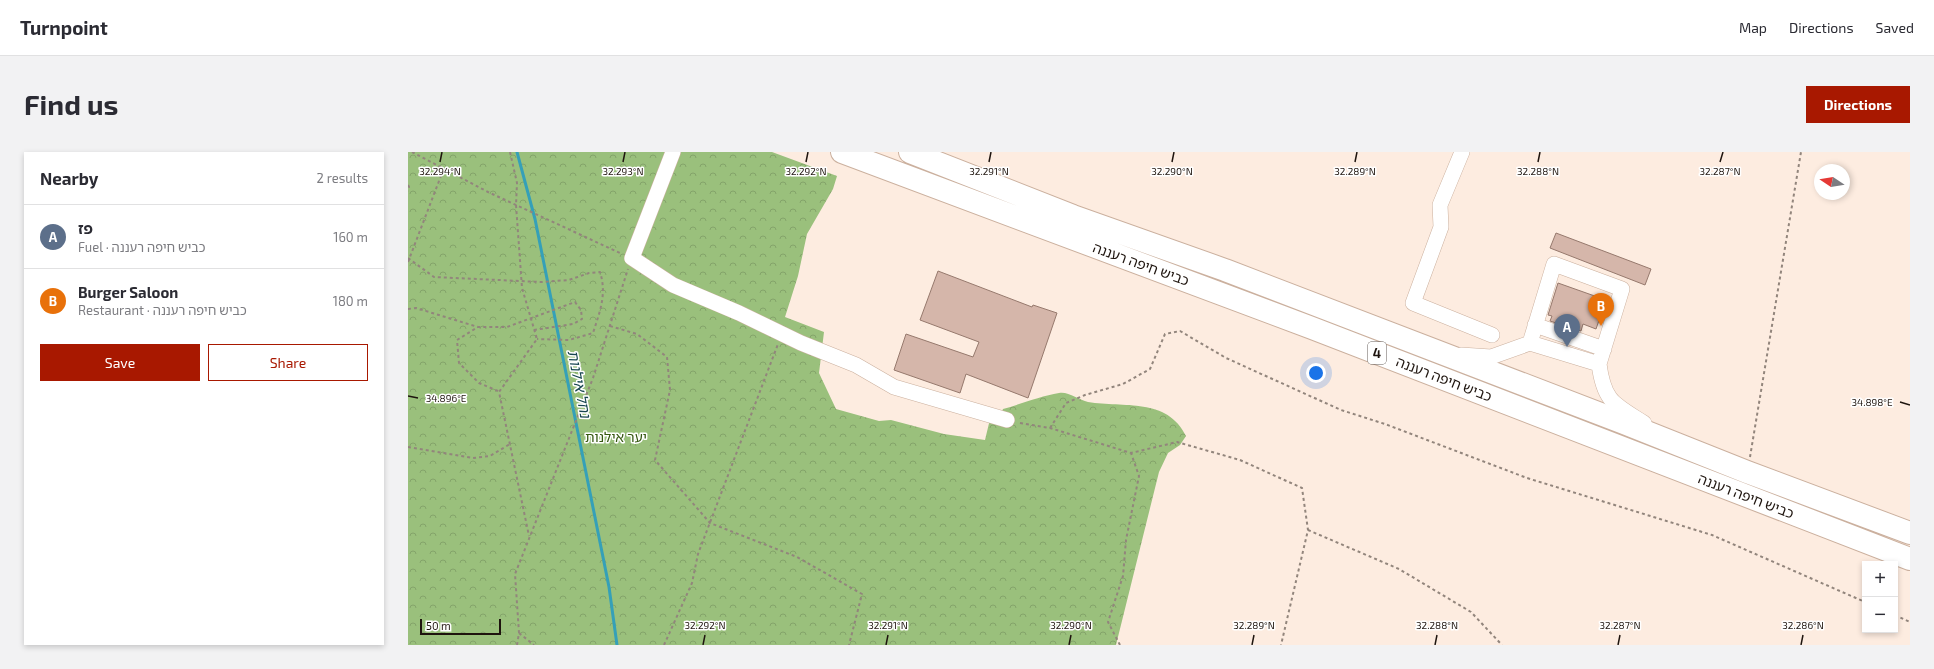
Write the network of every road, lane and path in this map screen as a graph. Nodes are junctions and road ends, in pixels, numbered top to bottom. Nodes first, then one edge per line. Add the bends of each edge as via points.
1 (412, 152) edge
2 (510, 152) edge
3 (673, 152) edge
4 (842, 152) edge
5 (910, 152) edge
6 (1462, 152) edge
7 (1801, 152) edge
8 (444, 168) junction
9 (408, 185) edge
10 (408, 191) edge
11 (516, 204) junction
12 (632, 258) junction
13 (408, 260) edge
14 (521, 282) junction
15 (408, 309) edge
16 (531, 319) junction
17 (1535, 325) junction
18 (610, 326) junction
19 (478, 327) junction
20 (534, 330) junction
21 (782, 334) junction
22 (1492, 335) dead end
23 (537, 339) junction
24 (1530, 343) junction
25 (1604, 349) junction
26 (1444, 354) junction
27 (1599, 364) junction
28 (499, 392) junction
29 (1007, 420) joint
30 (1050, 428) junction
31 (510, 444) junction
32 (1675, 444) junction
33 (408, 447) edge
34 (1131, 454) junction
35 (1747, 472) junction
36 (710, 523) junction
37 (1308, 530) junction
38 (1910, 532) edge
39 (530, 537) junction
40 (1910, 559) edge
41 (1862, 601) edge
42 (1898, 617) edge
43 (1910, 622) edge
44 (519, 633) junction
45 (517, 645) edge
46 (534, 645) edge
47 (664, 645) edge
48 (849, 645) edge
49 (1120, 645) edge
50 (1280, 645) edge
51 (1502, 645) edge

1 - 8 path
2 - 11 path via 517,183
3 - 12 street
4 - 40 highway, כביש חיפה רעננה / 4 via 1312,328
5 - 26 highway, כביש חיפה רעננה / 4 via 1073,216 1225,270
6 - 22 street via 1440,205 1441,226 1413,303
7 - 35 path
8 - 11 path
8 - 13 path
9 - 10 path
11 - 12 path
11 - 14 path
12 - 18 path
12 - 21 street via 673,285
13 - 14 path via 434,277
14 - 16 path
14 - 23 path via 568,280 600,272 604,285 601,309 593,333 569,340
15 - 19 path via 416,308
16 - 19 path via 508,327
16 - 20 path
16 - 20 path via 575,302 581,310 582,318 573,324
17 - 24 street
17 - 25 street
17 - 25 street via 1554,264 1622,289
18 - 36 path via 638,334 667,357 670,390 655,460
18 - 39 path via 593,378
19 - 28 path via 457,340 459,363 479,383
20 - 23 path
21 - 29 street via 856,365 894,388
21 - 36 path
23 - 28 path
24 - 26 street via 1491,357
24 - 27 street
25 - 27 street
26 - 32 highway, כביש חיפה רעננה / 4
27 - 32 street via 1602,385 1612,403
28 - 31 path
29 - 30 path
30 - 34 path
30 - 41 path via 1066,403 1123,384 1150,369 1165,334 1180,331 1226,358 1341,410 1527,478 1712,535
31 - 33 path via 490,456 473,458
31 - 39 path
32 - 35 highway, כביש חיפה רעננה / 4
34 - 37 path via 1177,442 1240,460 1302,488
34 - 49 path via 1139,476 1126,540 1123,576 1108,622
35 - 38 highway, כביש חיפה רעננה / 4
36 - 47 path via 698,554 692,583
36 - 48 path via 797,557 862,594
37 - 50 path
37 - 51 path via 1399,569 1471,612
39 - 44 path via 515,574
42 - 43 path
44 - 45 path
44 - 46 path

